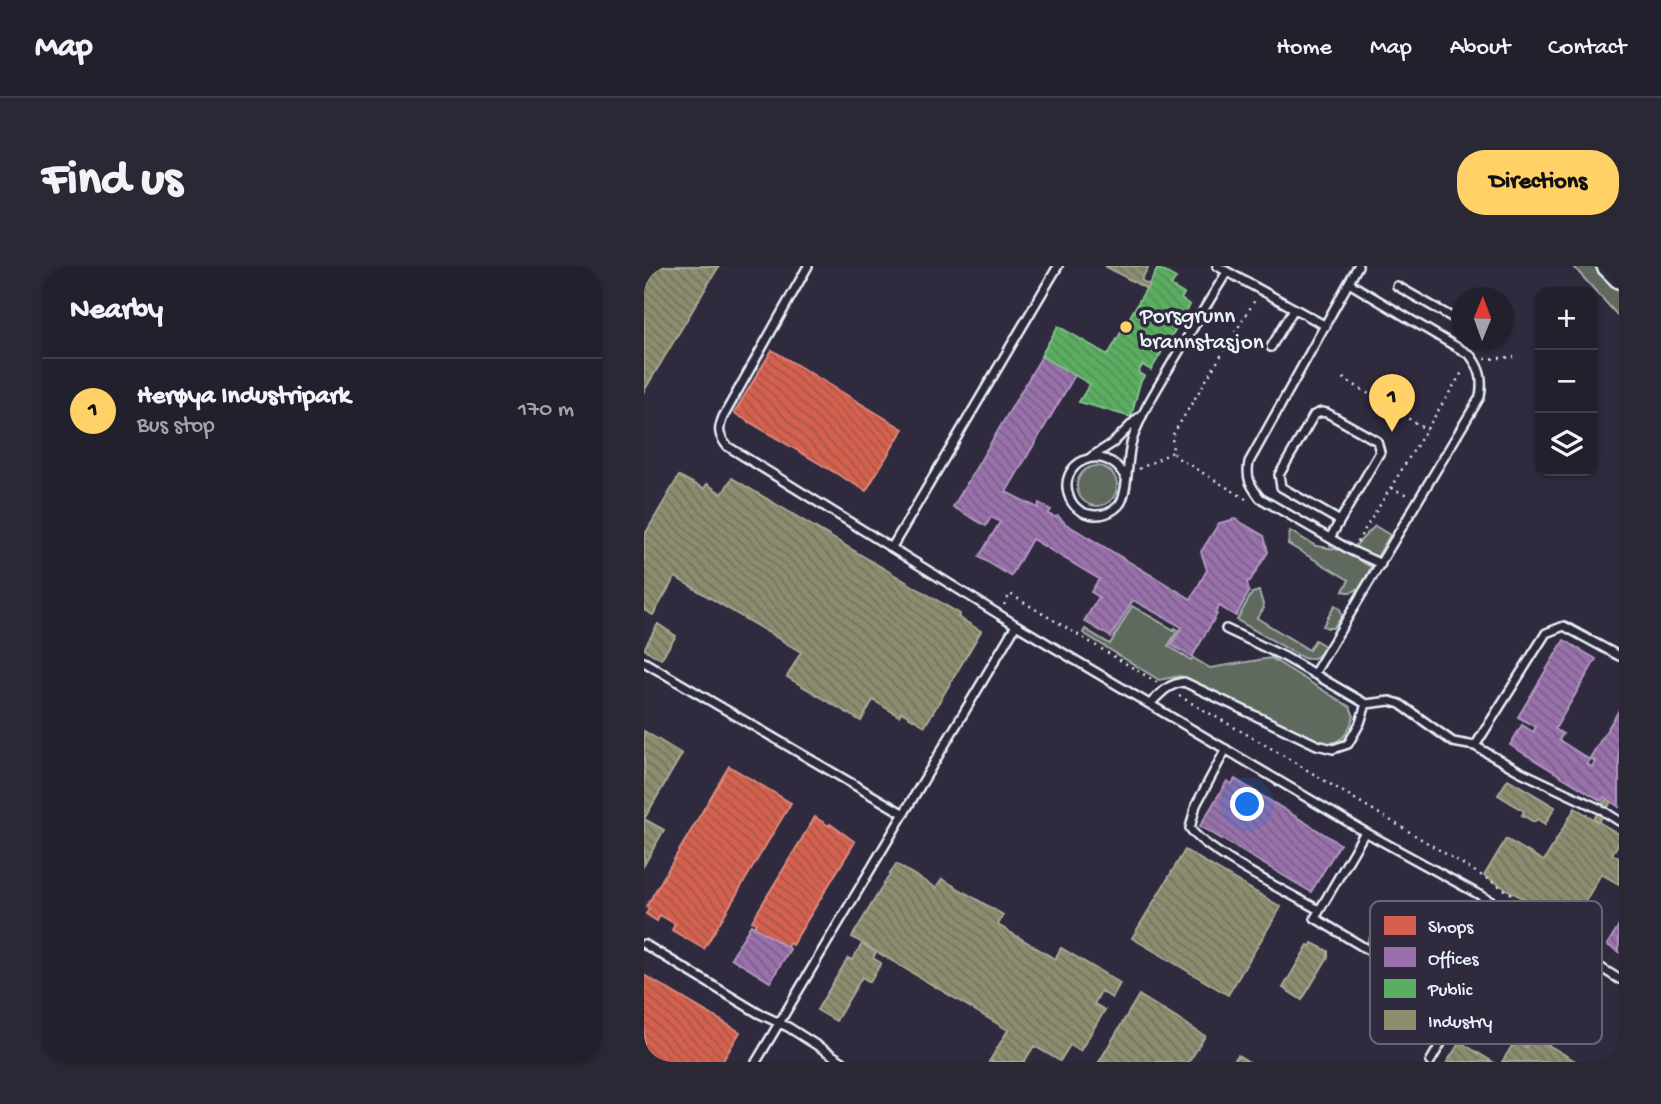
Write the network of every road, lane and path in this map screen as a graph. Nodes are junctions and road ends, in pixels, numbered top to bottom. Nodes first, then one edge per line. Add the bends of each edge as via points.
1 (808, 266) edge
2 (1058, 266) edge
3 (1217, 266) edge
4 (1358, 266) edge
5 (1607, 266) edge
6 (1227, 272) junction
7 (1619, 278) edge
8 (1349, 283) junction
9 (1397, 286) dead end
10 (1294, 309) junction
11 (1451, 317) edge
12 (1326, 326) junction
13 (1272, 347) dead end
14 (1514, 357) dead end
15 (1476, 362) junction
16 (1343, 379) dead end
17 (1143, 412) junction
18 (1427, 430) junction
19 (1174, 452) dead end
20 (1091, 457) junction
21 (1125, 477) junction
22 (1391, 488) junction
23 (1419, 500) junction
24 (1340, 521) junction
25 (1330, 538) junction
26 (892, 547) junction
27 (1352, 551) junction
28 (1381, 564) junction
29 (999, 614) junction
30 (1016, 625) junction
31 (1226, 629) dead end
32 (1619, 656) edge
33 (644, 662) edge
34 (1314, 674) junction
35 (1165, 688) junction
36 (1150, 704) junction
37 (1366, 704) junction
38 (1475, 746) junction
39 (1226, 749) junction
40 (904, 814) junction
41 (1619, 821) edge
42 (1365, 832) junction
43 (1491, 901) edge
44 (1513, 901) edge
45 (1319, 910) junction
46 (644, 944) edge
47 (1370, 952) edge
48 (1602, 968) edge
49 (1619, 979) edge
50 (780, 1023) junction
51 (1441, 1044) edge
52 (756, 1062) edge
53 (843, 1062) edge
54 (1430, 1062) edge

1 - 26 lane via 723,416 720,438
2 - 26 lane
3 - 6 lane
4 - 8 lane
5 - 7 street
6 - 10 lane
6 - 17 lane
8 - 12 lane
8 - 15 lane via 1454,344
9 - 11 lane
10 - 12 lane
10 - 13 lane
12 - 25 lane via 1249,462 1247,474 1260,498
14 - 15 path
15 - 18 path via 1465,368
15 - 23 lane via 1482,378 1480,397
16 - 18 path
17 - 20 lane via 1122,435
17 - 21 lane
18 - 22 path
19 - 21 path
20 - 21 lane via 1111,460
20 - 21 lane via 1080,461 1068,478 1070,500 1078,509 1100,516 1108,513 1124,498
22 - 23 path
22 - 27 path
23 - 28 lane
24 - 24 lane via 1380,447 1377,441 1321,412 1314,415 1279,481 1281,487
24 - 25 lane
25 - 27 lane
26 - 29 lane
27 - 28 lane
28 - 34 lane
29 - 30 lane
29 - 35 path via 1010,594
30 - 36 lane
30 - 40 lane
31 - 34 lane
32 - 38 lane via 1564,626 1546,633
33 - 40 lane
34 - 37 lane
35 - 36 lane
35 - 37 lane via 1184,682 1333,749 1348,744
35 - 44 path via 1512,894
36 - 39 lane
37 - 38 lane via 1400,704 1453,742
38 - 41 lane
39 - 42 lane
39 - 45 lane via 1196,805 1190,828 1194,835
40 - 50 lane
42 - 43 lane
42 - 45 lane
45 - 47 lane via 1314,919
46 - 50 lane
48 - 49 lane
50 - 52 lane
50 - 53 lane
51 - 54 lane

